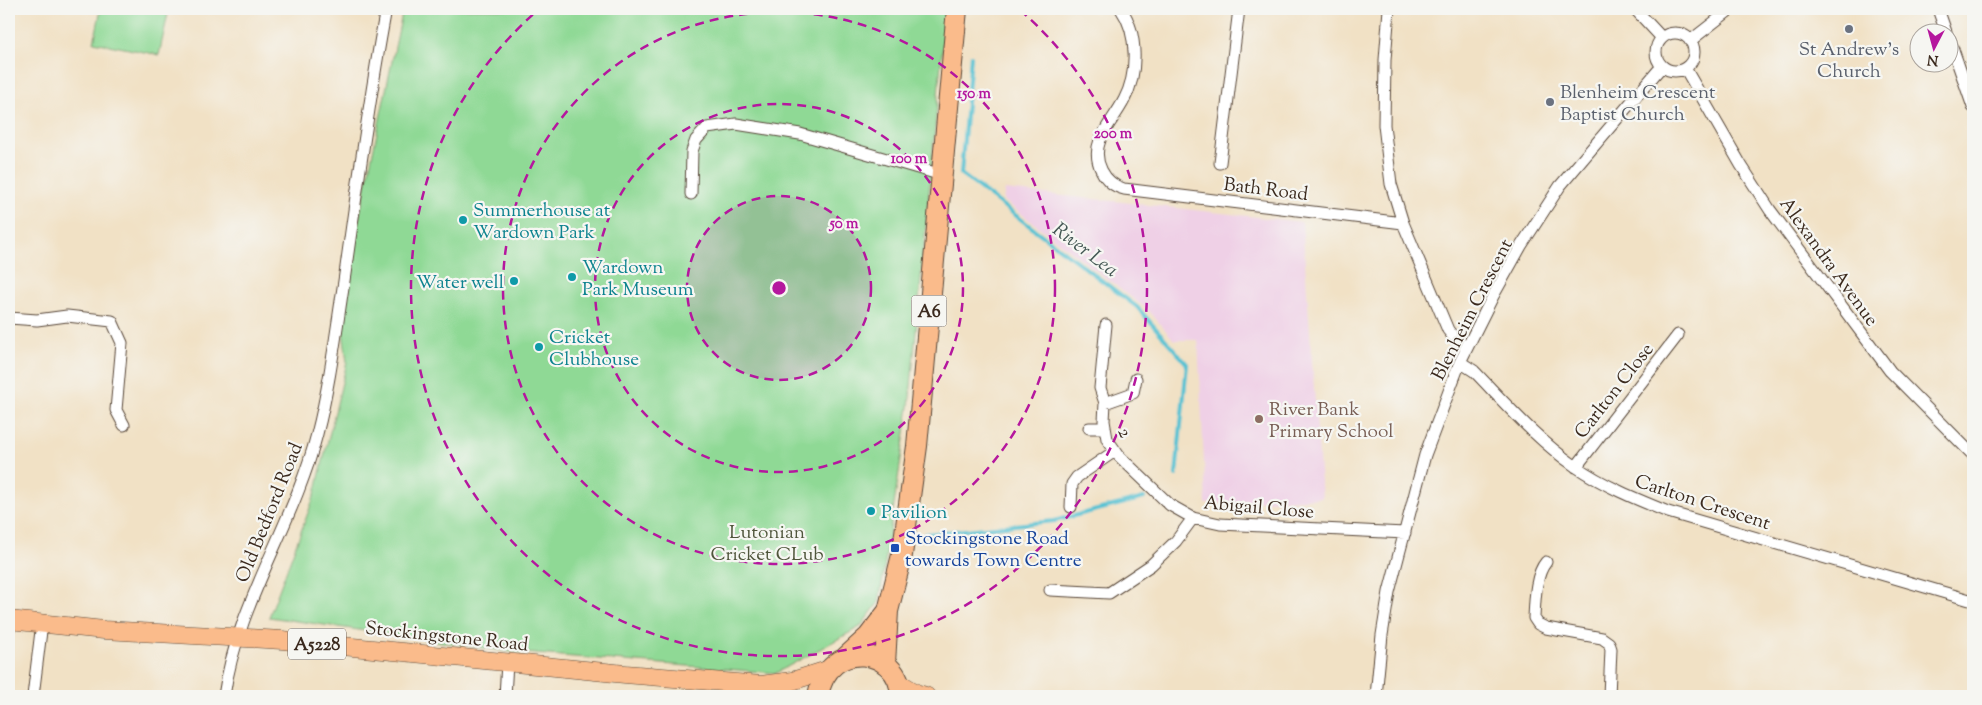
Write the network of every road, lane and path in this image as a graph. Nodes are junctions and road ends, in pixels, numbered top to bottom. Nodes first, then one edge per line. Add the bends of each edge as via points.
1 (386, 9) edge
2 (957, 9) edge
3 (1121, 9) edge
4 (1239, 9) edge
5 (1389, 9) edge
6 (1636, 9) edge
7 (1731, 9) edge
8 (1938, 9) edge
9 (1943, 22) edge
10 (1662, 38) junction
11 (1690, 41) junction
12 (1662, 66) junction
13 (1685, 68) junction
14 (1960, 70) edge
15 (1973, 107) edge
16 (1220, 163) dead end
17 (942, 175) junction
18 (691, 194) dead end
19 (1403, 222) junction
20 (9, 318) edge
21 (1106, 326) dead end
22 (1678, 335) dead end
23 (1467, 348) junction
24 (1460, 362) junction
25 (1136, 378) dead end
26 (1105, 403) junction
27 (124, 425) dead end
28 (1089, 428) dead end
29 (1104, 428) junction
30 (1115, 452) junction
31 (1973, 455) edge
32 (1576, 467) junction
33 (1070, 508) dead end
34 (1193, 518) junction
35 (1405, 533) junction
36 (1546, 562) dead end
37 (1050, 590) dead end
38 (1973, 601) edge
39 (888, 611) junction
40 (9, 620) edge
41 (42, 623) junction
42 (237, 639) junction
43 (846, 658) junction
44 (508, 663) junction
45 (885, 664) junction
46 (827, 670) junction
47 (761, 685) junction
48 (900, 689) edge
49 (33, 696) edge
50 (224, 696) edge
51 (505, 696) edge
52 (783, 696) edge
53 (818, 696) edge
54 (926, 696) edge
55 (1376, 696) edge
56 (1609, 696) edge

1 - 42 street, Old Bedford Road via 334,350 317,434 293,507
2 - 17 highway, A6
3 - 19 street, Bath Road via 1134,42 1133,68 1125,98 1100,142 1098,162 1114,186
4 - 16 street
5 - 19 street via 1384,60 1384,125 1391,184
6 - 10 street
7 - 11 street
8 - 9 street
10 - 11 street via 1680,34
10 - 12 street via 1656,49
11 - 13 street via 1694,53
12 - 13 street via 1673,71
12 - 23 street, Blenheim Crescent via 1560,186 1492,296
13 - 31 street, Alexandra Avenue via 1770,210 1890,371
14 - 15 street
17 - 18 street via 800,134 736,124 707,128 696,140 692,151
17 - 39 highway, A6 via 917,446 902,555
19 - 23 street via 1448,330
20 - 27 street via 37,320 67,316 112,321 122,343 116,410
21 - 26 street, 2 via 1100,388
22 - 32 street, Carlton Close
23 - 24 street, Blenheim Crescent
24 - 32 street, Carlton Crescent via 1474,371 1552,448
24 - 35 street, Blenheim Crescent via 1425,455
25 - 26 street via 1133,393
26 - 29 street, 2
28 - 29 street
29 - 30 street, 2
30 - 33 street via 1077,477 1072,484
30 - 34 street, 2 via 1170,505
32 - 38 street, Carlton Crescent via 1629,497 1668,512
34 - 35 street, Abigail Close via 1220,524
34 - 37 street, Abigail Close via 1176,541 1151,564 1109,593
35 - 55 street, Blenheim Crescent via 1389,592
36 - 56 street via 1539,578 1534,618 1546,628 1602,638 1608,643 1611,649
39 - 43 highway, A6
39 - 45 highway, A6
40 - 41 main road, Stockingstone Road / A5228
41 - 42 main road, Stockingstone Road / A5228
41 - 49 street
42 - 44 main road, Stockingstone Road / A5228 via 282,640
42 - 50 street, Old Bedford Road
43 - 45 highway via 859,655
43 - 46 highway
44 - 47 main road, Stockingstone Road / A5228
44 - 51 street
45 - 48 highway via 893,672
46 - 47 main road, Stockingstone Road / A5228 via 792,681
46 - 53 highway via 820,682
47 - 52 main road, Stockingstone Road / A5228
48 - 54 main road

